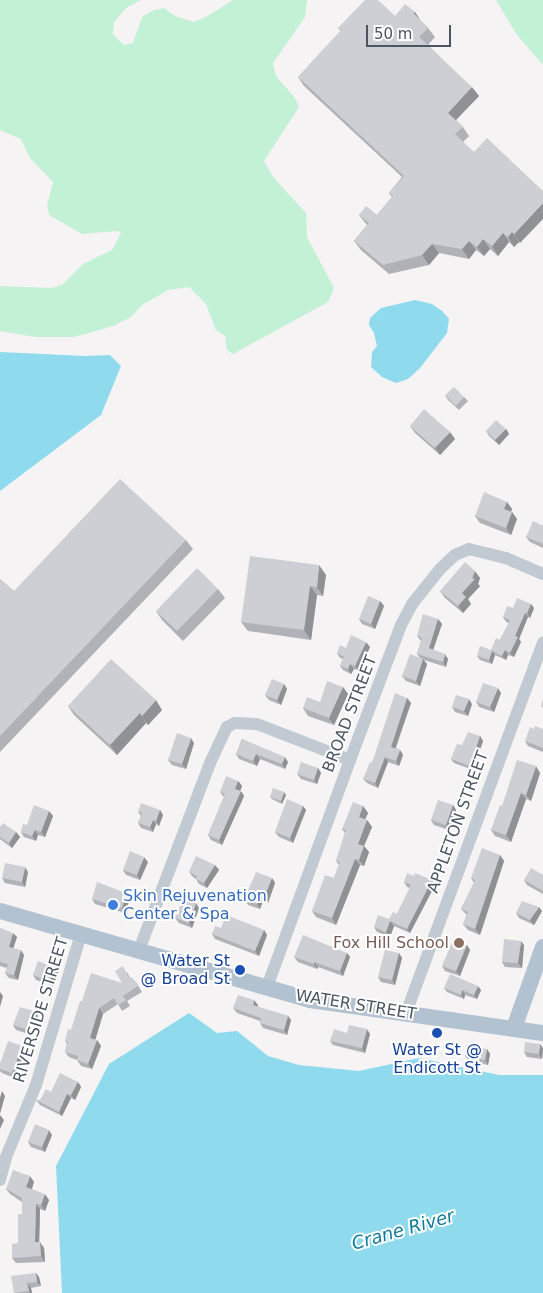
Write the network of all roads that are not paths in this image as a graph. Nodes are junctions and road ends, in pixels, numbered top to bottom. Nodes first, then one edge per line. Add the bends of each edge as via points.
1 (543, 574) edge
2 (543, 642) edge
3 (350, 760) junction
4 (0, 911) edge
5 (81, 934) junction
6 (543, 947) edge
7 (139, 950) junction
8 (267, 987) junction
9 (406, 1013) junction
10 (514, 1028) junction
11 (543, 1033) edge
12 (0, 1180) edge

1 - 3 street, BROAD STREET via 506,558 469,549 455,555 440,569 412,604 401,625
2 - 9 street, APPLETON STREET
3 - 7 street via 257,724 235,723 228,727 210,763
3 - 8 street, BROAD STREET
4 - 5 main road, WATER STREET
5 - 7 main road, WATER STREET
5 - 12 street, RIVERSIDE STREET via 36,1085 6,1157
6 - 10 main road
7 - 8 main road, WATER STREET
8 - 9 main road, WATER STREET via 310,1000
9 - 10 main road, WATER STREET
10 - 11 main road, WATER STREET

